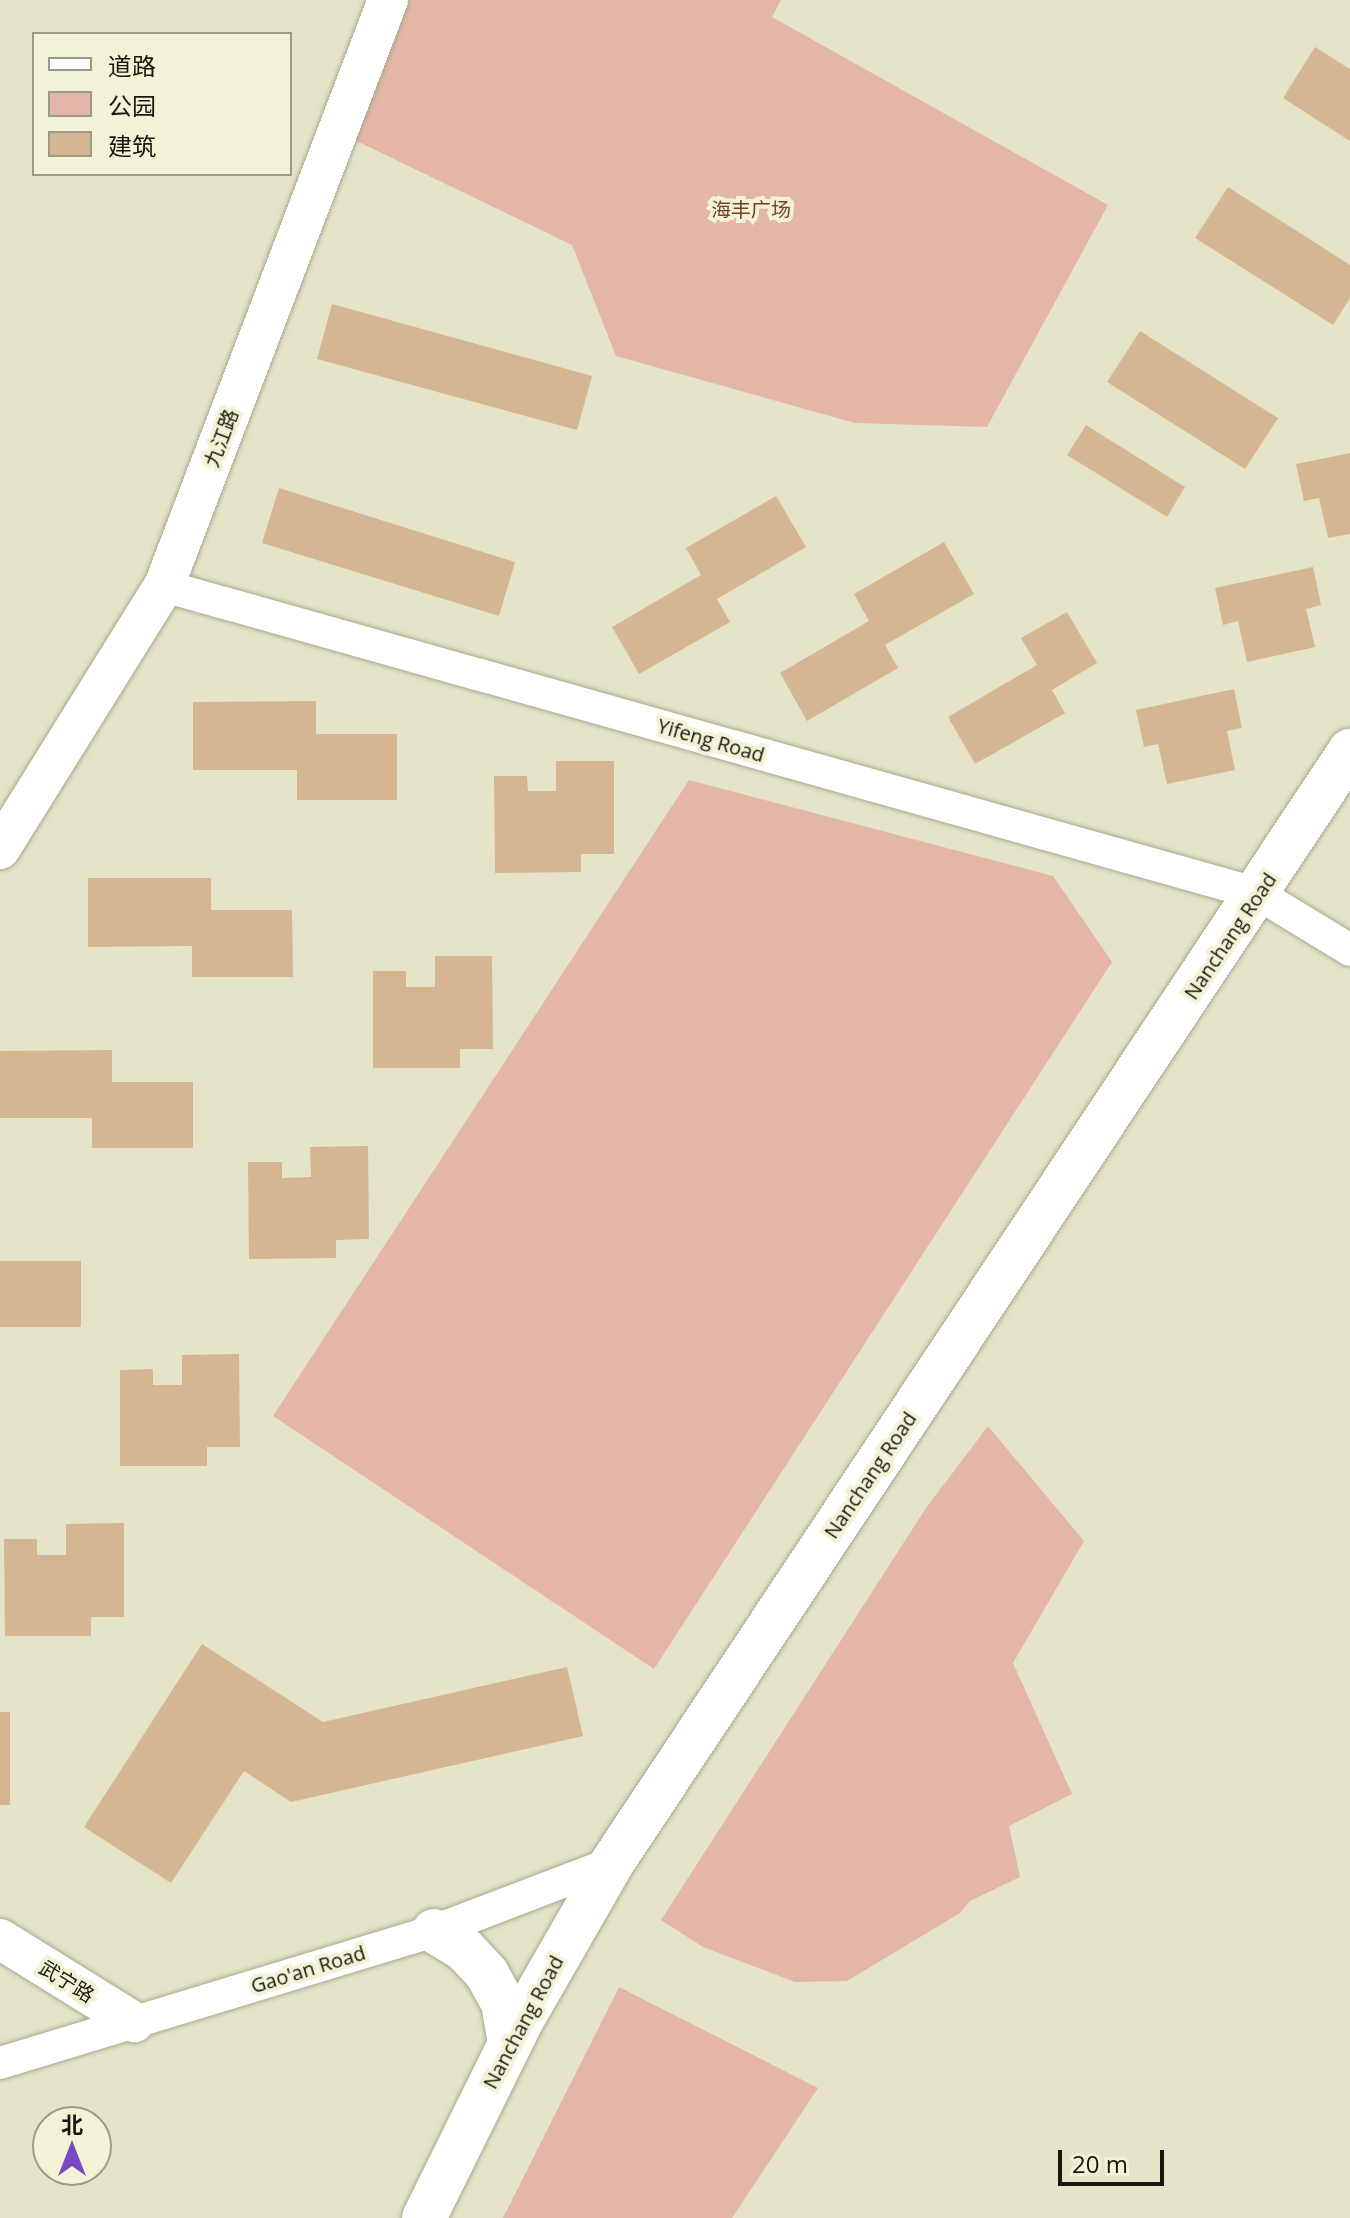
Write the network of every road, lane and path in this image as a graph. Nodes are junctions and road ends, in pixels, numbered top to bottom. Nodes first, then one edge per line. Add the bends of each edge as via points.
1 (388, 0) edge
2 (164, 586) junction
3 (1350, 751) edge
4 (0, 849) edge
5 (1258, 894) junction
6 (1350, 950) edge
7 (612, 1863) junction
8 (434, 1931) junction
9 (0, 1939) edge
10 (134, 2022) junction
11 (510, 2041) junction
12 (0, 2063) edge
13 (424, 2218) edge

1 - 2 street, 九江路
2 - 4 street, 九江路
2 - 5 street, Yifeng Road
3 - 5 main road, Nanchang Road
5 - 6 street, Yifeng Road
5 - 7 main road, Nanchang Road
7 - 8 street, Gao'an Road
7 - 11 main road, Nanchang Road
8 - 10 street, Gao'an Road
8 - 11 main road via 464,1949 487,1974 503,2003
9 - 10 street, 武宁路
10 - 12 street, Gao'an Road
11 - 13 main road, Nanchang Road

